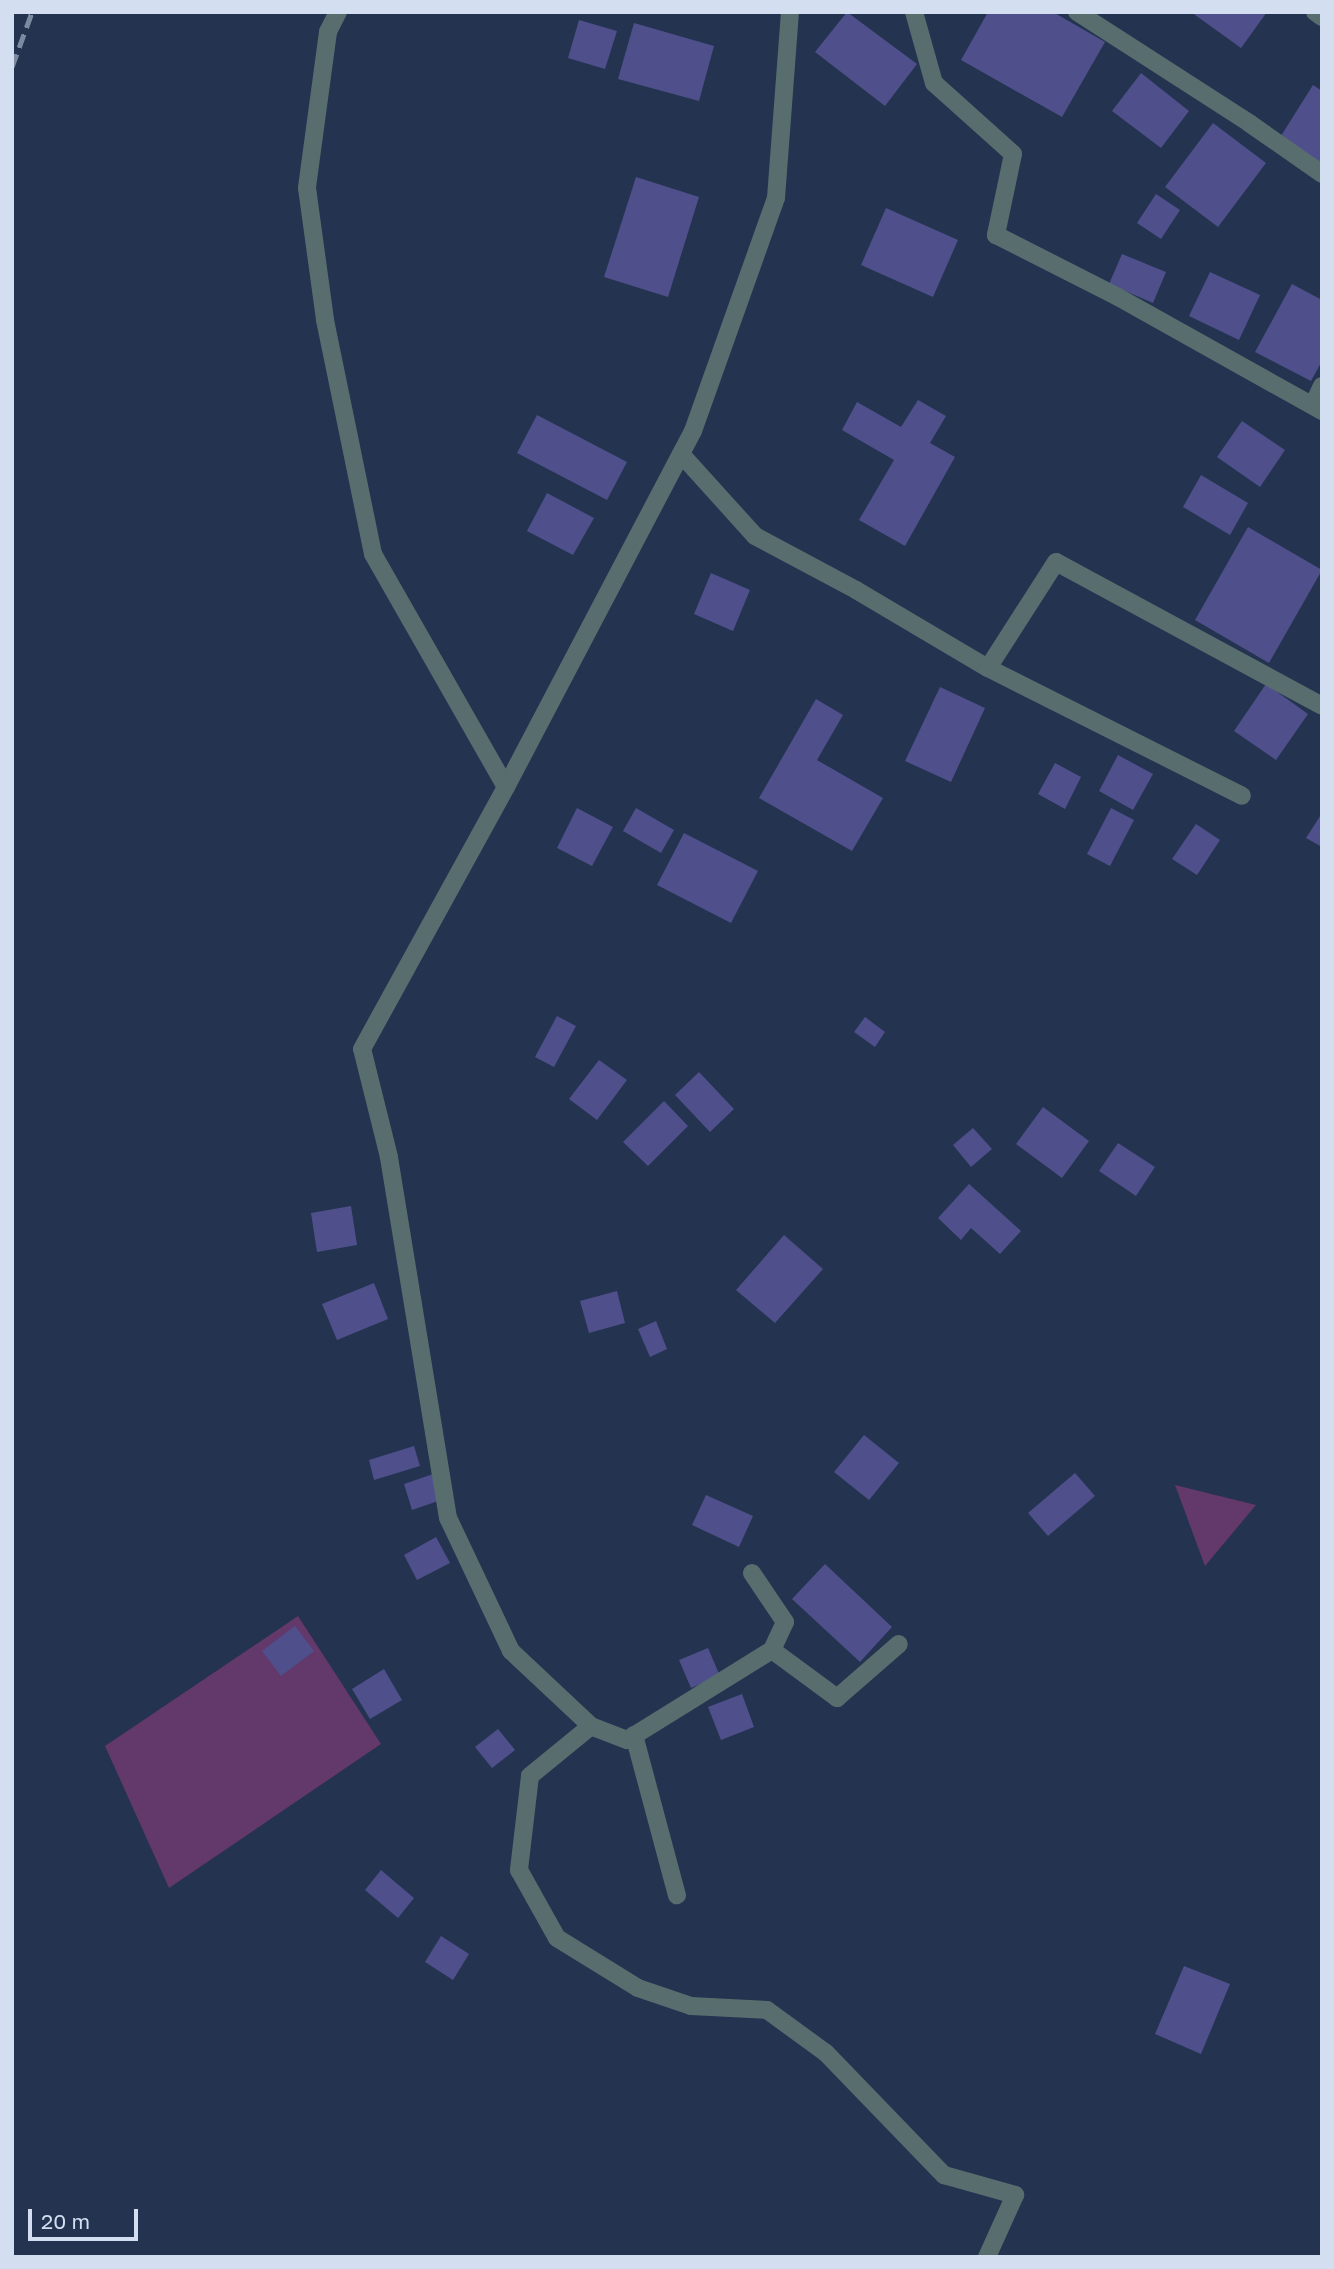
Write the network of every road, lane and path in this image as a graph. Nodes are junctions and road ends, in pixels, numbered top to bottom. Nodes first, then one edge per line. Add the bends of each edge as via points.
1 (338, 12) edge
2 (790, 12) edge
3 (915, 12) edge
4 (1077, 12) edge
5 (1315, 12) edge
6 (1322, 17) edge
7 (1322, 174) edge
8 (1322, 386) edge
9 (1317, 408) edge
10 (681, 454) junction
11 (988, 668) junction
12 (1322, 706) edge
13 (506, 787) junction
14 (1242, 796) dead end
15 (752, 1573) dead end
16 (899, 1644) dead end
17 (772, 1650) junction
18 (591, 1726) junction
19 (634, 1735) junction
20 (677, 1895) dead end
21 (987, 2257) edge

1 - 13 street via 328,32 307,188 325,320 373,554
2 - 10 street via 776,198
3 - 9 street via 934,83 1013,154 996,235
4 - 7 street
5 - 6 street
8 - 9 street
10 - 11 street via 755,536
10 - 13 street
11 - 12 street via 1056,562
11 - 14 street
13 - 18 street via 362,1049 389,1157 448,1518 511,1651
15 - 17 street via 785,1622
16 - 17 street via 837,1698
17 - 19 street
18 - 19 street via 626,1740
18 - 21 street via 530,1776 519,1870 557,1938 638,1988 691,2006 767,2010 826,2053 944,2175 1015,2195
19 - 20 street

